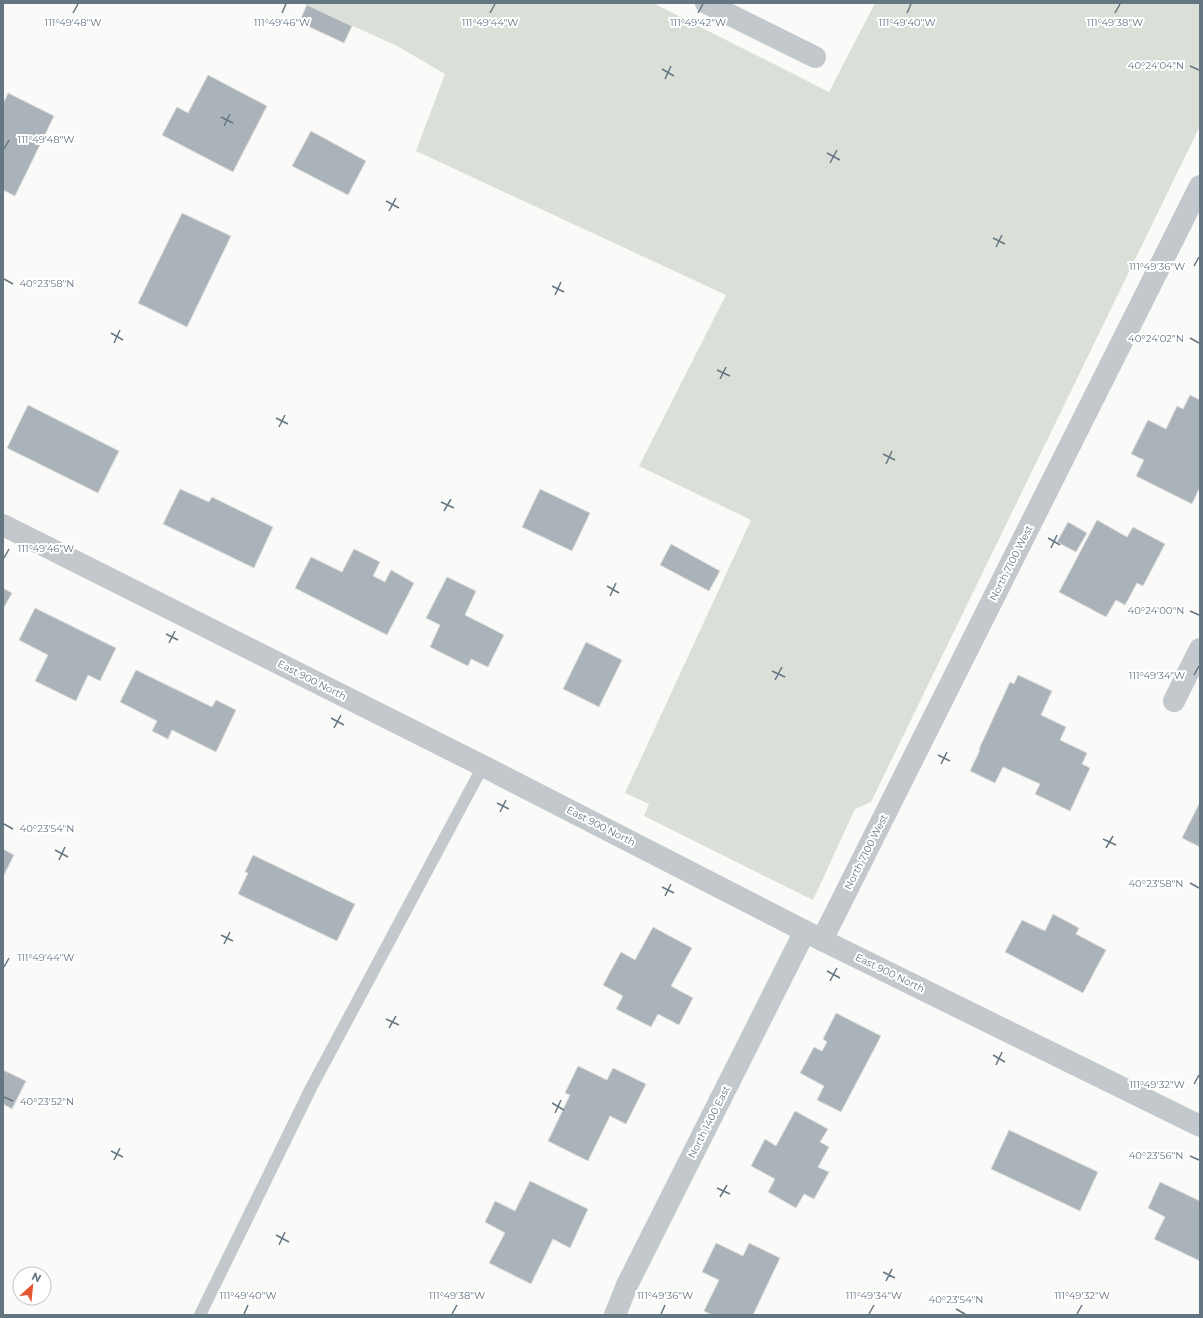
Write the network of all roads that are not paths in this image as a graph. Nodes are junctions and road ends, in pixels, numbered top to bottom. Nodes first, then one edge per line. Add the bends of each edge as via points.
1 (706, 3) edge
2 (815, 57) dead end
3 (1200, 186) edge
4 (3, 525) edge
5 (1200, 649) edge
6 (1174, 701) dead end
7 (483, 766) junction
8 (814, 935) junction
9 (1200, 1126) edge
10 (200, 1315) edge
11 (615, 1315) edge

1 - 2 street
3 - 8 street, North 7100 West
4 - 7 street, East 900 North
5 - 6 street
7 - 8 street, East 900 North
7 - 10 lane via 311,1088
8 - 9 street, East 900 North
8 - 11 street, North 1400 East via 631,1278

